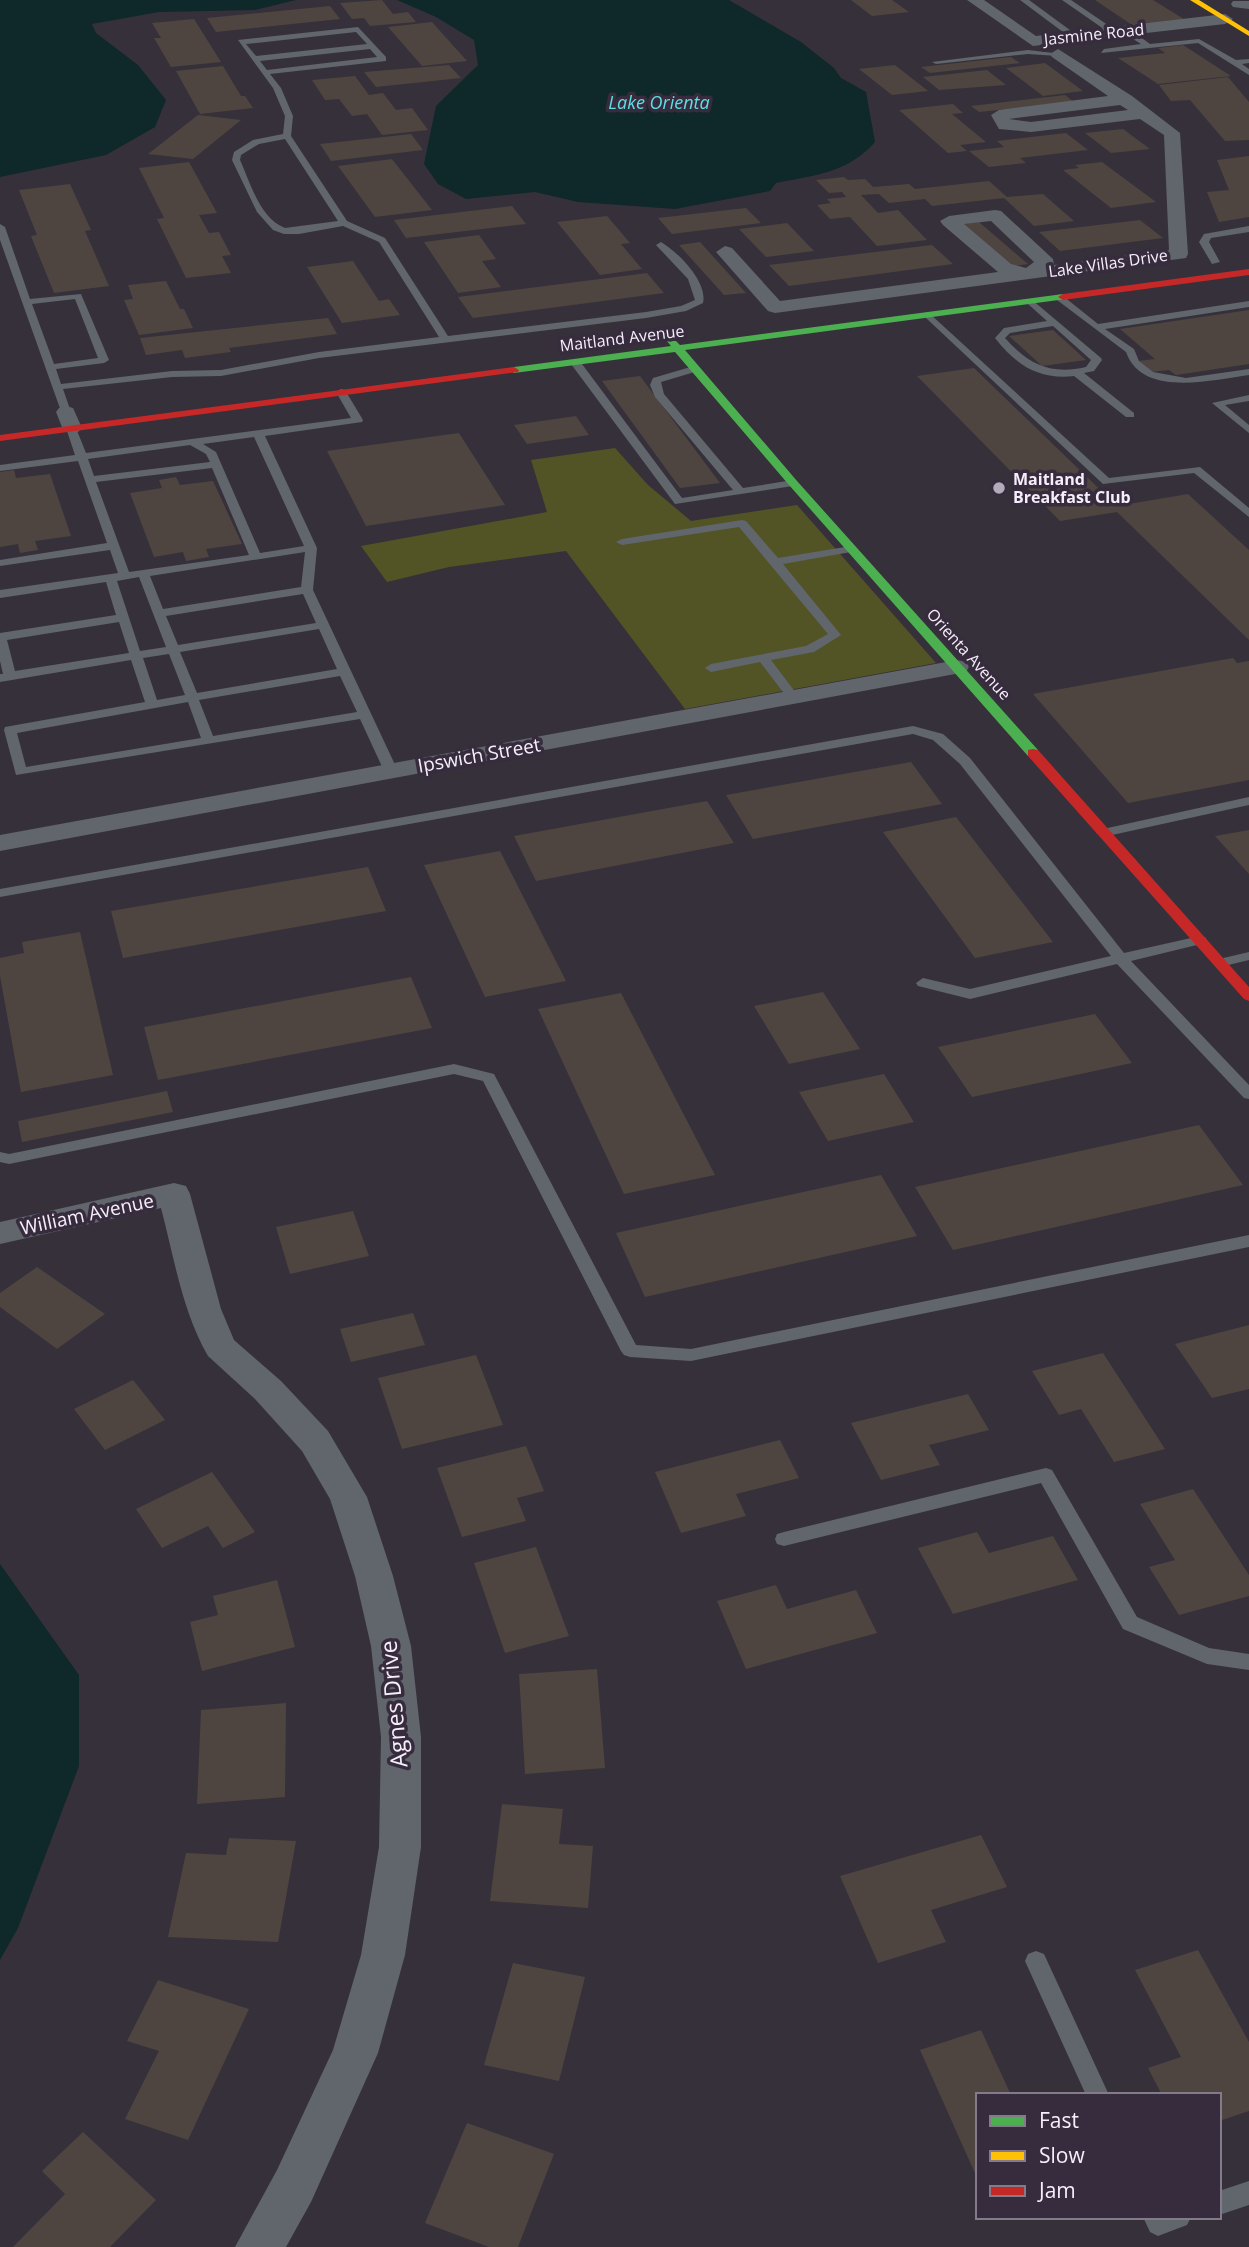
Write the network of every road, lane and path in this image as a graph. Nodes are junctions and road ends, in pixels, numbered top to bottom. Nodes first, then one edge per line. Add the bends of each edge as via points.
1 (975, 0) edge
2 (1024, 0) edge
3 (1066, 0) edge
4 (1194, 0) edge
5 (1225, 19) junction
6 (1119, 31) junction
7 (1249, 34) edge
8 (1074, 36) junction
9 (372, 46) junction
10 (1148, 46) junction
11 (1104, 51) dead end
12 (1058, 54) joint
13 (254, 59) junction
14 (1249, 61) edge
15 (936, 62) dead end
16 (1235, 62) junction
17 (267, 72) junction
18 (1249, 73) edge
19 (1126, 99) junction
20 (1146, 113) junction
21 (287, 136) junction
22 (344, 223) junction
23 (0, 227) edge
24 (1249, 229) edge
25 (661, 246) dead end
26 (725, 252) dead end
27 (1249, 257) edge
28 (1215, 262) junction
29 (1249, 272) edge
30 (1036, 279) junction
31 (1060, 298) junction
32 (28, 302) junction
33 (1031, 302) junction
34 (1249, 304) edge
35 (646, 315) junction
36 (929, 316) junction
37 (1056, 323) junction
38 (1096, 327) junction
39 (672, 332) junction
40 (444, 340) junction
41 (678, 349) junction
42 (1130, 351) junction
43 (1146, 360) dead end
44 (575, 362) junction
45 (51, 367) junction
46 (694, 369) junction
47 (1159, 371) dead end
48 (1249, 372) edge
49 (1077, 373) junction
50 (1172, 380) junction
51 (58, 387) junction
52 (341, 392) junction
53 (1203, 392) junction
54 (1249, 398) edge
55 (1130, 415) dead end
56 (67, 416) junction
57 (1249, 430) edge
58 (258, 433) junction
59 (0, 438) edge
60 (192, 442) junction
61 (82, 457) junction
62 (216, 464) junction
63 (0, 468) edge
64 (90, 480) junction
65 (793, 483) junction
66 (741, 492) junction
67 (1249, 514) edge
68 (622, 542) dead end
69 (113, 546) junction
70 (311, 548) junction
71 (851, 549) junction
72 (256, 556) junction
73 (775, 562) junction
74 (0, 563) edge
75 (143, 573) junction
76 (125, 576) junction
77 (110, 578) junction
78 (307, 590) junction
79 (0, 594) edge
80 (159, 613) junction
81 (122, 618) junction
82 (323, 625) junction
83 (0, 637) edge
84 (173, 650) junction
85 (135, 656) junction
86 (763, 658) junction
87 (957, 667) junction
88 (711, 668) dead end
89 (345, 671) junction
90 (5, 677) edge
91 (793, 697) junction
92 (192, 699) junction
93 (152, 705) junction
94 (365, 715) junction
95 (209, 741) junction
96 (391, 771) junction
97 (1249, 801) edge
98 (1103, 832) junction
99 (0, 842) edge
100 (0, 893) edge
101 (1200, 940) junction
102 (1249, 956) edge
103 (1119, 957) junction
104 (1220, 963) junction
105 (923, 983) dead end
106 (1249, 996) edge
107 (1249, 1094) edge
108 (0, 1157) edge
109 (174, 1194) joint
110 (0, 1233) edge
111 (1249, 1241) edge
112 (784, 1539) dead end
113 (1249, 1662) edge
114 (1036, 1961) dead end
115 (1097, 2093) edge
116 (1249, 2193) edge
117 (1221, 2202) edge
118 (1156, 2219) edge
119 (1173, 2219) edge
120 (259, 2247) edge

1 - 8 street, Jasmine Road via 1033,41
2 - 8 lane
3 - 6 lane
4 - 5 main road
5 - 6 street, Jasmine Road
5 - 7 main road
6 - 8 street, Jasmine Road
6 - 10 lane
9 - 13 lane
9 - 13 lane via 358,29 241,42
9 - 17 lane via 383,59
10 - 11 lane
10 - 16 lane via 1199,41
12 - 15 lane via 1028,52
12 - 19 street, Lake Villas Drive
13 - 17 lane
14 - 16 lane
16 - 18 lane
17 - 21 lane via 289,116
19 - 20 street, Lake Villas Drive
19 - 20 street via 999,115 1005,125 1020,127
20 - 30 street, Lake Villas Drive via 1172,133 1179,254
21 - 22 lane
21 - 22 lane via 256,142 237,154 263,215 283,231
22 - 40 lane via 382,240
23 - 32 lane
24 - 28 lane via 1207,236 1204,242
25 - 35 lane via 701,292 700,300 683,309
26 - 30 street, Lake Villas Drive via 775,307
27 - 28 main road, Maitland Avenue
28 - 30 main road, Maitland Avenue
29 - 31 main road, Maitland Avenue
30 - 30 street, Lake Villas Drive via 1046,262 995,215 949,221 1004,268
30 - 31 street, Lake Villas Drive
30 - 39 main road, Maitland Avenue
31 - 33 main road, Maitland Avenue
31 - 38 lane
32 - 45 lane
32 - 45 lane via 78,296 104,360
33 - 36 main road, Maitland Avenue
33 - 37 lane
34 - 38 lane
35 - 39 lane
35 - 40 lane
36 - 41 main road, Maitland Avenue
36 - 67 lane via 1107,482 1196,469
37 - 49 lane via 1097,360 1090,369
37 - 49 lane via 1007,330 1000,338 1032,369 1058,375
38 - 42 lane
39 - 41 main road, Orienta Avenue
40 - 51 lane via 221,373 172,373
41 - 44 main road, Maitland Avenue
41 - 46 main road, Orienta Avenue
42 - 43 lane
42 - 50 lane via 1134,362 1150,375
44 - 52 main road, Maitland Avenue
44 - 66 lane via 679,502
45 - 51 lane
46 - 65 main road, Orienta Avenue
46 - 66 lane via 664,376 655,385
47 - 50 lane
48 - 53 lane
49 - 55 lane
50 - 53 lane
51 - 56 lane
52 - 56 main road, Maitland Avenue
52 - 58 lane via 358,420
53 - 54 lane
53 - 57 lane
56 - 59 main road, Maitland Avenue
56 - 61 lane
58 - 60 lane
58 - 70 lane
60 - 61 lane
60 - 62 lane via 211,452
61 - 63 lane
61 - 64 lane
62 - 64 lane
62 - 72 lane
64 - 69 lane
65 - 66 lane
65 - 71 main road, Orienta Avenue
68 - 73 lane via 742,523
69 - 74 lane
69 - 76 lane
70 - 72 lane
70 - 78 lane
71 - 73 lane
71 - 87 main road, Orienta Avenue
72 - 75 lane
73 - 86 lane via 835,635 810,649
75 - 76 lane
75 - 80 lane
76 - 77 lane
77 - 79 lane
77 - 81 lane
78 - 80 lane
78 - 82 lane
80 - 84 lane
81 - 83 lane
81 - 85 lane
82 - 84 lane
82 - 89 lane
83 - 90 lane
84 - 85 lane
84 - 92 lane
85 - 90 lane
85 - 93 lane
86 - 88 lane
86 - 91 lane
87 - 91 street, Ipswich Street
87 - 98 main road, Orienta Avenue
89 - 92 lane
89 - 94 lane
91 - 96 street, Ipswich Street
92 - 93 lane
92 - 95 lane
93 - 95 lane via 10,730 21,772
94 - 95 lane
94 - 96 lane
96 - 99 street, Ipswich Street
97 - 98 lane
98 - 101 main road, Orienta Avenue
100 - 103 lane via 913,730 938,737 965,761
101 - 103 lane
101 - 104 main road, Orienta Avenue
102 - 104 lane
103 - 105 lane via 970,994
103 - 107 lane
104 - 106 main road, Orienta Avenue
108 - 111 lane via 9,1159 454,1069 489,1077 630,1351 691,1354
109 - 110 street, William Avenue
109 - 120 street, Agnes Drive via 204,1308 220,1347 316,1441 348,1497 391,1646 401,1737 400,1847 383,1955 355,2053
112 - 113 lane via 1046,1475 1130,1623 1207,1656
114 - 115 lane
116 - 117 lane
118 - 119 lane via 1158,2224

